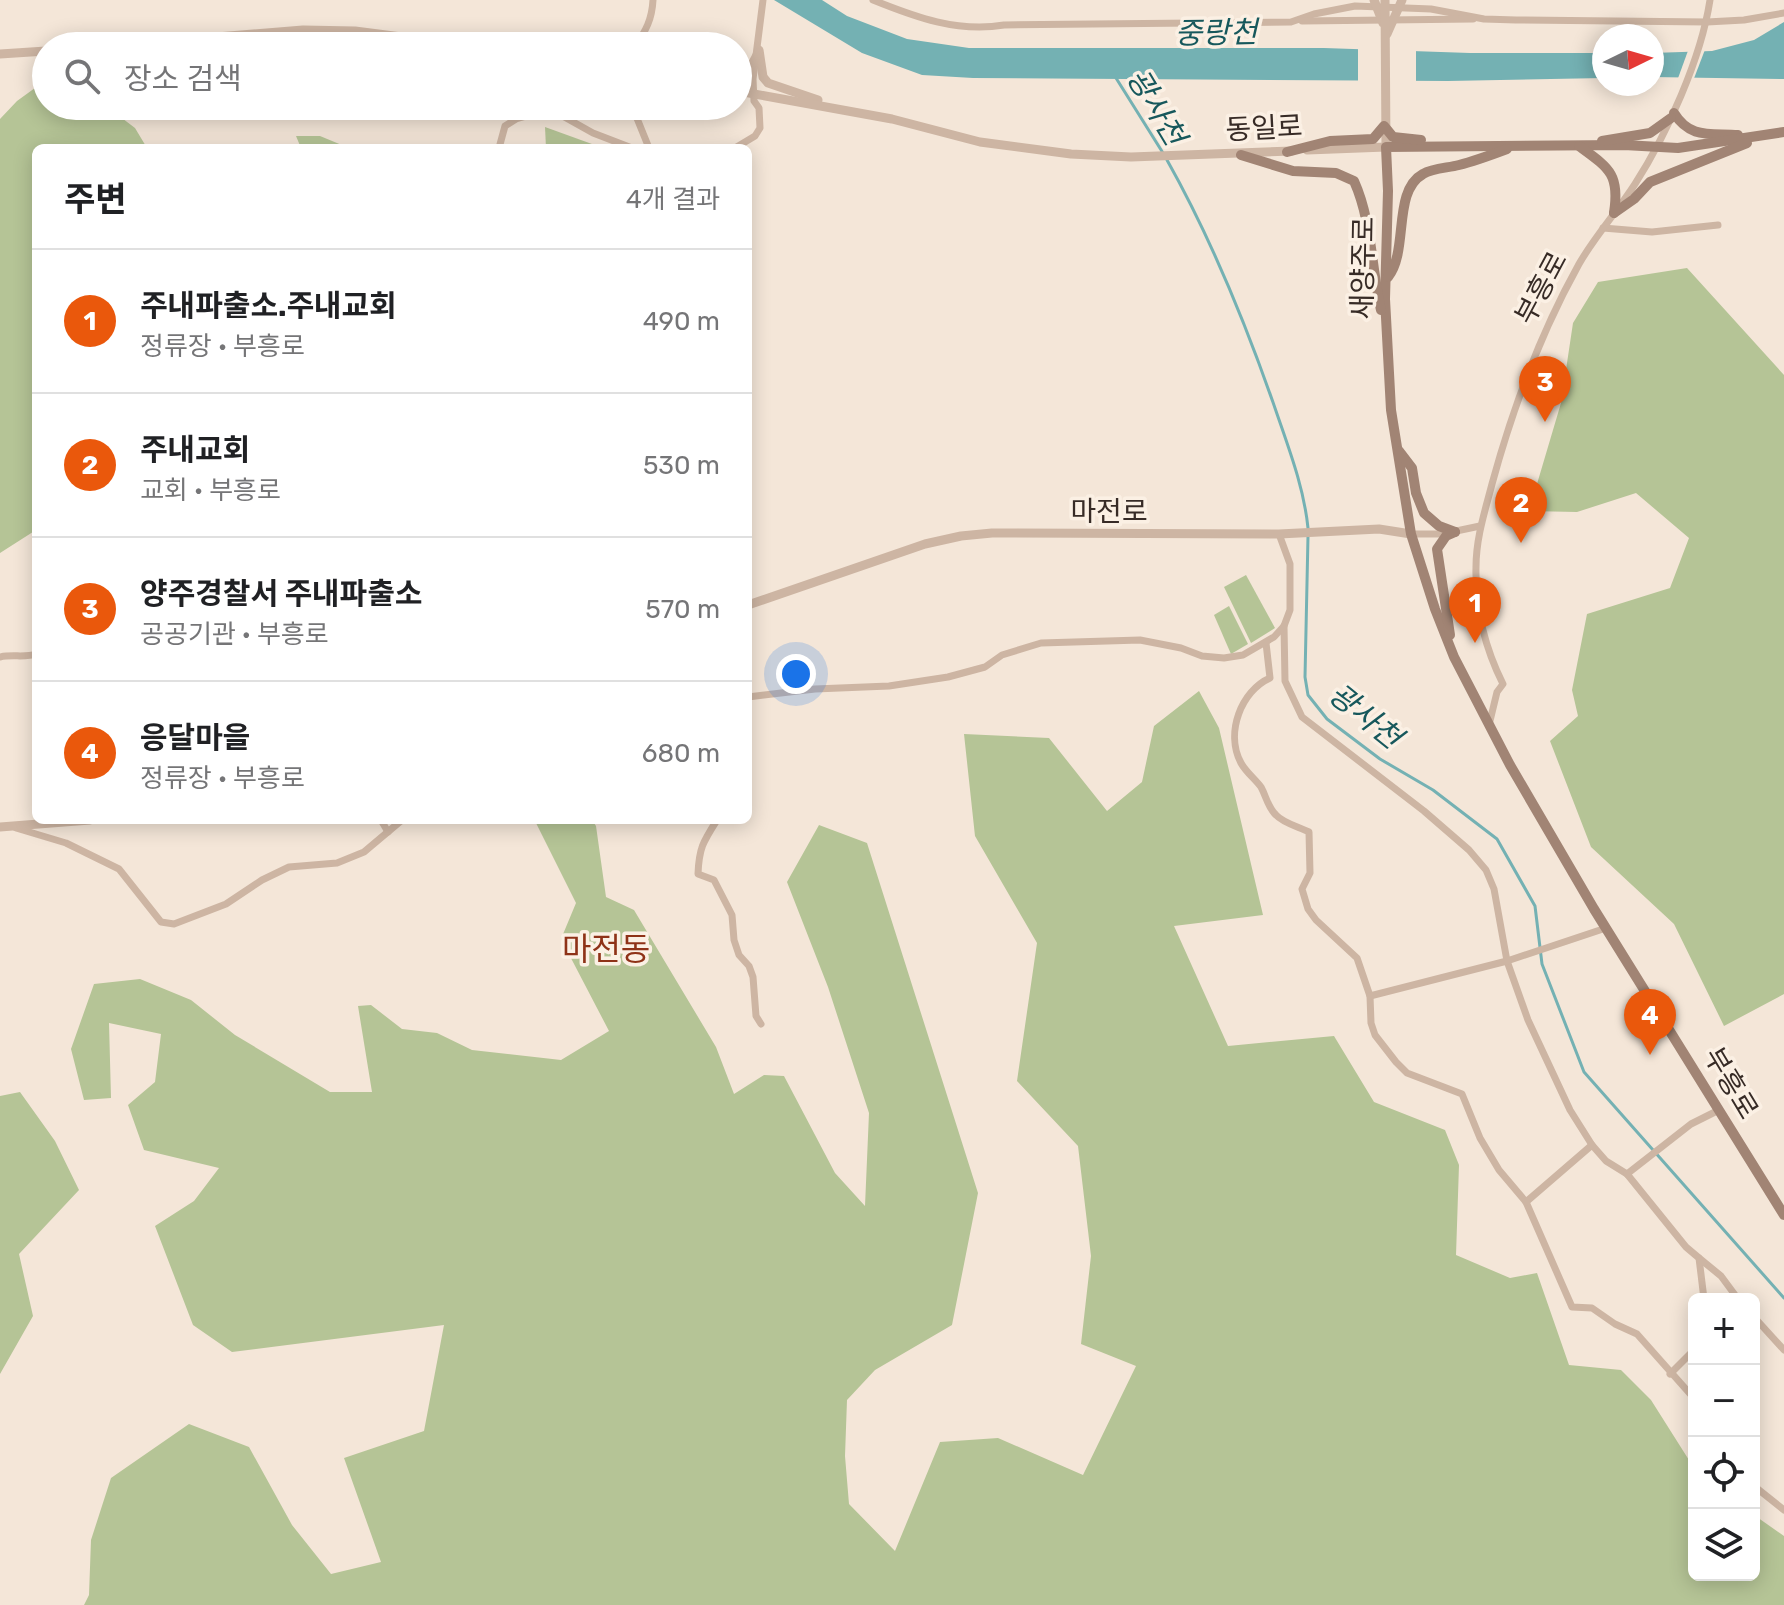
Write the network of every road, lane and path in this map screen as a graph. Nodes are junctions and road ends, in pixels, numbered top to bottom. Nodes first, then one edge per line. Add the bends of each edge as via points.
1 (653, 0) edge
2 (763, 0) edge
3 (873, 0) edge
4 (1374, 0) edge
5 (1385, 0) edge
6 (1402, 0) edge
7 (1710, 0) edge
8 (1784, 13) edge
9 (1484, 19) junction
10 (1296, 21) junction
11 (1707, 22) junction
12 (278, 32) edge
13 (363, 32) edge
14 (644, 32) edge
15 (1386, 33) junction
16 (759, 50) junction
17 (32, 52) edge
18 (0, 54) edge
19 (752, 64) edge
20 (754, 94) junction
21 (839, 109) junction
22 (1672, 116) junction
23 (514, 120) edge
24 (570, 120) edge
25 (638, 120) edge
26 (1384, 123) junction
27 (1784, 132) edge
28 (1760, 137) junction
29 (500, 144) edge
30 (622, 144) edge
31 (647, 144) edge
32 (742, 144) edge
33 (1475, 146) junction
34 (1574, 146) junction
35 (1386, 147) junction
36 (1512, 148) junction
37 (1655, 148) junction
38 (1287, 152) junction
39 (1241, 155) junction
40 (1614, 213) junction
41 (1718, 225) dead end
42 (1603, 228) junction
43 (1387, 280) junction
44 (1387, 336) junction
45 (1398, 450) junction
46 (1480, 526) junction
47 (1455, 532) junction
48 (1284, 534) junction
49 (1411, 534) junction
50 (752, 604) edge
51 (1284, 626) junction
52 (1266, 643) junction
53 (32, 656) edge
54 (0, 657) edge
55 (1454, 657) junction
56 (752, 697) edge
57 (1489, 728) junction
58 (33, 824) edge
59 (383, 824) edge
60 (397, 824) edge
61 (714, 824) edge
62 (5, 826) edge
63 (388, 832) junction
64 (1606, 928) junction
65 (1510, 959) junction
66 (1370, 996) junction
67 (761, 1024) dead end
68 (1719, 1110) junction
69 (1592, 1145) junction
70 (1627, 1174) junction
71 (1526, 1202) junction
72 (1784, 1215) edge
73 (1699, 1258) junction
74 (1703, 1293) edge
75 (1734, 1293) edge
76 (1760, 1324) edge
77 (1784, 1350) edge
78 (1688, 1356) edge
79 (1670, 1374) junction
80 (1688, 1392) edge
81 (1760, 1491) edge
82 (1784, 1510) edge

1 - 14 street
2 - 16 street
3 - 10 street via 918,18 979,29
4 - 15 street
5 - 15 street, 새양주로
6 - 15 street
7 - 11 street, 부흥로
8 - 11 street
9 - 10 street
9 - 10 street via 1431,9 1355,6
9 - 11 street
11 - 22 street, 부흥로
12 - 13 street
15 - 26 street, 새양주로
16 - 19 street
16 - 20 street
16 - 21 street via 768,83
17 - 18 street
20 - 21 street, 동일로
20 - 32 street via 760,128
21 - 39 street, 동일로 via 980,142 1071,154
22 - 28 main road via 1690,132
22 - 34 main road via 1650,133
22 - 37 street, 부흥로
23 - 29 street via 505,126
24 - 30 street
25 - 31 street
26 - 33 main road via 1393,137
26 - 35 street, 새양주로
26 - 38 main road via 1373,139 1330,141
27 - 28 main road
28 - 37 main road
28 - 40 main road via 1650,182
33 - 35 main road, 동일로
33 - 36 main road, 동일로
34 - 36 main road, 동일로
34 - 37 main road, 동일로
34 - 40 main road via 1614,176
35 - 38 street, 동일로
35 - 43 main road, 새양주로
36 - 43 main road via 1423,173 1414,181
37 - 40 street, 부흥로
38 - 39 street, 동일로
39 - 44 main road via 1354,181 1364,205
40 - 42 street, 부흥로
41 - 42 street via 1652,232
42 - 46 street, 부흥로 via 1543,333
43 - 44 main road, 새양주로
44 - 45 main road, 새양주로
45 - 47 main road via 1412,468 1424,513
45 - 49 main road, 새양주로
46 - 47 street, 마전로
46 - 57 street, 부흥로 via 1476,567 1483,639 1503,684
47 - 49 street, 마전로
47 - 55 main road via 1437,549
48 - 49 street, 마전로 via 1379,529
48 - 50 street, 마전로 via 961,536
48 - 51 street via 1291,571
49 - 55 main road, 부흥로
51 - 52 street
51 - 65 street via 1285,681 1302,717 1469,850 1494,889
52 - 56 street via 1224,658 1140,640 1041,643 948,677
52 - 66 street via 1270,678 1246,696 1236,724 1237,751 1275,815 1309,832 1310,873 1302,889 1308,909 1357,958
53 - 54 street
55 - 57 main road, 부흥로
57 - 64 main road, 부흥로
58 - 62 street
59 - 63 street
60 - 63 street
61 - 67 street via 703,839 698,874 714,880 730,909 735,947 753,977
62 - 63 street via 66,843 119,869 161,922 174,924 226,904 289,867 337,863 364,852
64 - 65 street
64 - 68 main road, 부흥로
65 - 66 street
65 - 69 street via 1528,1020 1557,1086
66 - 71 street via 1375,1035 1407,1073 1462,1094 1486,1149
68 - 70 street via 1691,1124
68 - 72 main road, 부흥로
69 - 70 street
69 - 71 street
70 - 73 street
71 - 79 street via 1572,1307 1592,1308 1637,1334
73 - 74 street
73 - 75 street
76 - 77 street
78 - 79 street
79 - 80 street
81 - 82 street

